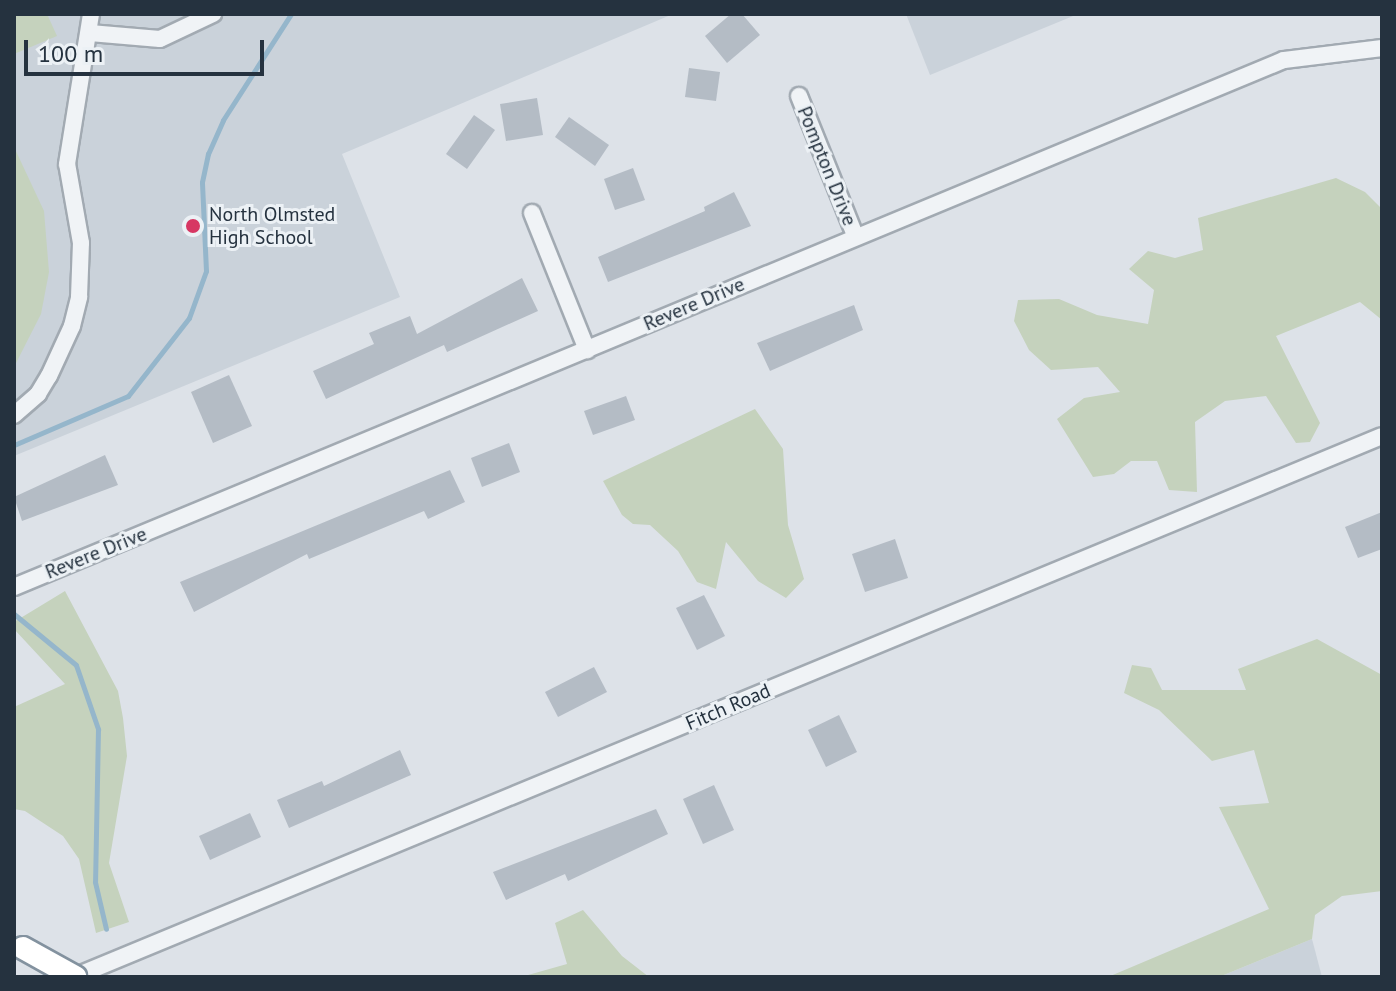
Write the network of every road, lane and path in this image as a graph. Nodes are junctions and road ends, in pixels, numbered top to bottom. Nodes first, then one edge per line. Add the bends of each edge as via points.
1 (91, 14) edge
2 (213, 14) edge
3 (90, 33) junction
4 (1382, 48) edge
5 (799, 96) dead end
6 (532, 213) dead end
7 (855, 235) junction
8 (587, 350) junction
9 (14, 415) edge
10 (1382, 436) edge
11 (14, 587) edge
12 (23, 948) dead end
13 (74, 977) edge

1 - 3 street
2 - 3 street via 160,39
3 - 9 street via 67,164 81,243 79,297 49,376
4 - 7 street, Revere Drive via 1284,60
5 - 7 street, Pompton Drive
6 - 8 street
7 - 8 street, Revere Drive
8 - 11 street, Revere Drive
10 - 13 street, Fitch Road
12 - 13 highway, bridge

